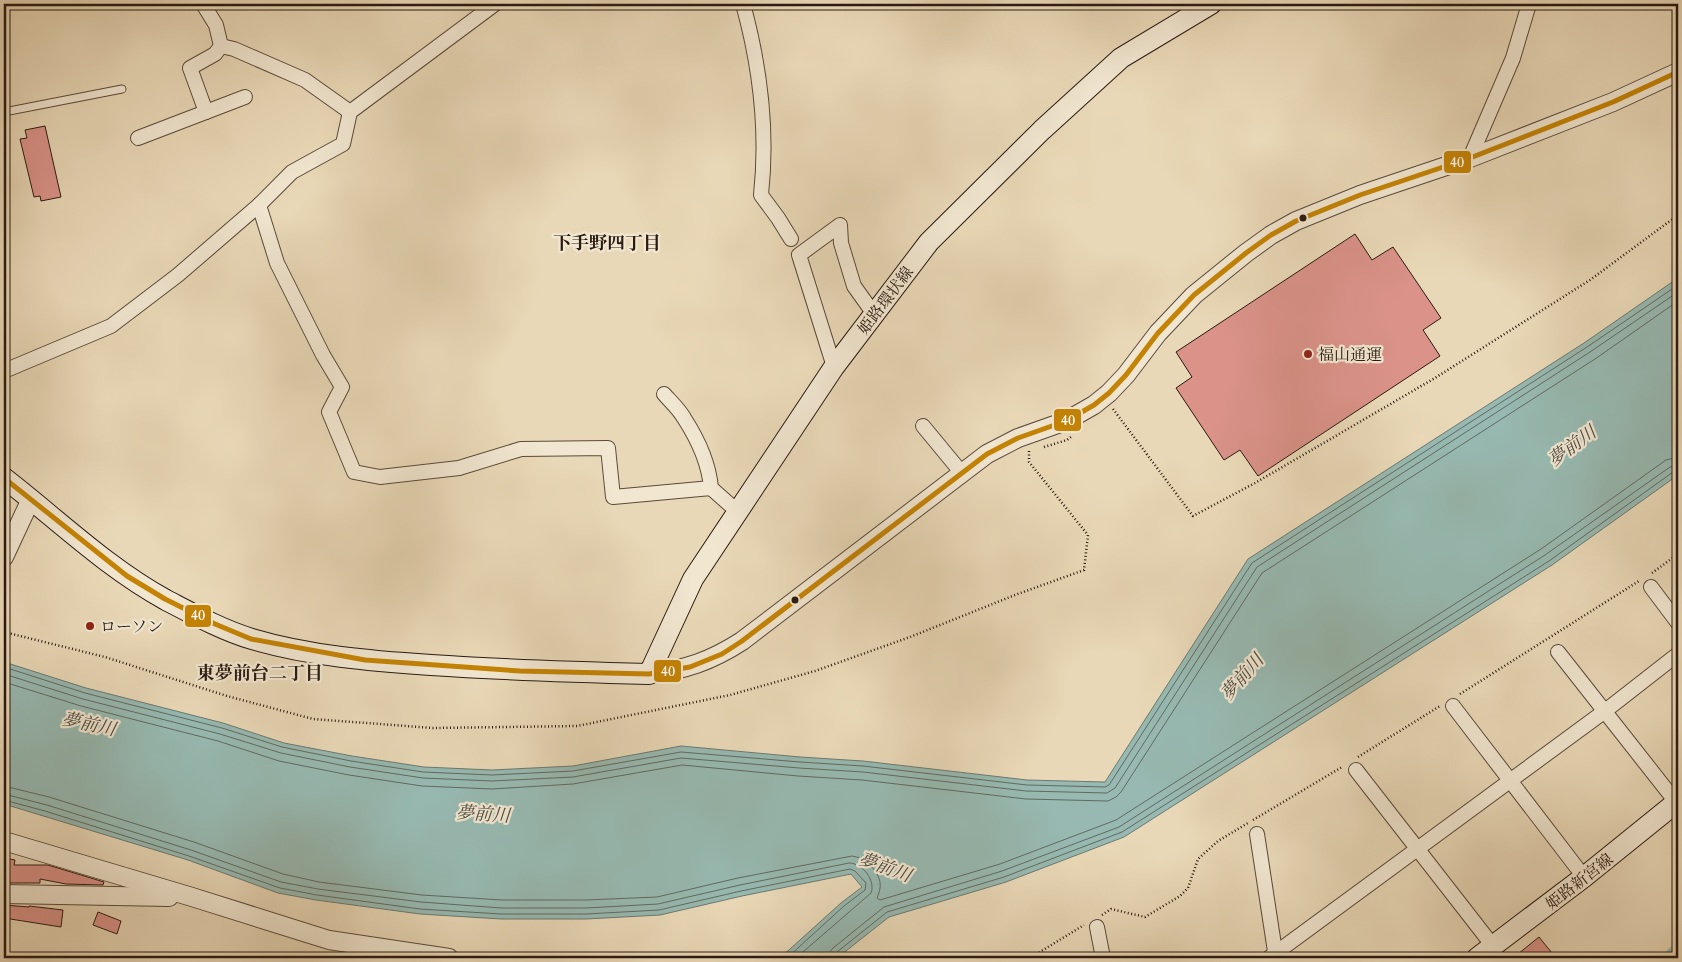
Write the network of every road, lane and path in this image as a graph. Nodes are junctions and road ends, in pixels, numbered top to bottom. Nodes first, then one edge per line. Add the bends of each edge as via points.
1 (203, 4) edge
2 (495, 4) edge
3 (743, 4) edge
4 (1529, 4) edge
5 (1201, 7) edge
6 (221, 46) junction
7 (1678, 72) edge
8 (122, 89) dead end
9 (245, 97) dead end
10 (4, 112) edge
11 (206, 112) junction
12 (350, 112) junction
13 (138, 138) dead end
14 (1470, 158) junction
15 (259, 205) junction
16 (1678, 215) edge
17 (791, 240) dead end
18 (874, 314) junction
19 (834, 367) junction
20 (4, 371) edge
21 (664, 394) dead end
22 (1106, 410) dead end
23 (923, 426) dead end
24 (1074, 434) dead end
25 (961, 472) junction
26 (4, 478) edge
27 (711, 488) junction
28 (31, 499) junction
29 (738, 512) junction
30 (4, 557) edge
31 (1651, 587) dead end
32 (1678, 623) edge
33 (4, 632) edge
34 (1558, 652) dead end
35 (1678, 654) edge
36 (649, 674) junction
37 (1452, 706) dead end
38 (1605, 711) junction
39 (1356, 770) dead end
40 (1510, 781) junction
41 (1677, 802) edge
42 (1257, 834) dead end
43 (4, 842) edge
44 (1419, 848) junction
45 (1584, 877) junction
46 (4, 894) edge
47 (192, 897) junction
48 (1097, 927) dead end
49 (1493, 946) junction
50 (363, 952) edge
51 (1274, 957) edge
52 (449, 958) edge
53 (1103, 958) edge
54 (1477, 958) edge

1 - 6 street via 216,25
2 - 12 street
3 - 17 street via 762,111 764,164 761,195
4 - 14 street via 1513,58
5 - 18 main road, 姫路環状線 via 1121,58 1042,130 929,242
6 - 11 street via 215,54 190,68
6 - 12 street via 305,80
7 - 14 street via 1613,102
8 - 10 lane
9 - 11 street
11 - 13 street
12 - 15 street via 343,144 292,172
14 - 25 street via 1321,210 1271,235 1194,295 1158,333 1109,394 1066,421 1018,438
15 - 20 street via 178,275 111,326
15 - 27 street via 277,263 342,387 329,412 354,472 380,477 459,468 521,449 608,448 612,496
16 - 22 path via 1590,280 1435,378 1193,516 1114,409
18 - 19 main road, 姫路環状線
18 - 19 street via 854,286 841,243 840,224 799,255
19 - 29 main road, 姫路環状線
21 - 27 street via 684,417 697,443 710,474
23 - 25 street
24 - 33 path via 1066,440 1028,452 1029,462 1088,534 1084,570 815,671 730,695 577,726 432,728 313,719 227,696 105,656
25 - 36 street via 729,650 690,667
26 - 28 main road
27 - 29 street
28 - 30 street
28 - 36 main road via 127,576 165,599 251,639 365,660 520,671
29 - 36 main road, 姫路環状線 via 693,579
31 - 32 street
34 - 38 street
35 - 38 street
37 - 40 street
38 - 40 street
38 - 41 street
39 - 44 street
40 - 44 street
40 - 45 street
41 - 45 main road, 姫路新宮線
42 - 51 street
43 - 47 street
44 - 49 street
44 - 51 street
45 - 49 main road, 姫路新宮線
46 - 47 street
47 - 50 street
48 - 53 street
49 - 54 main road, 姫路新宮線
50 - 52 street

